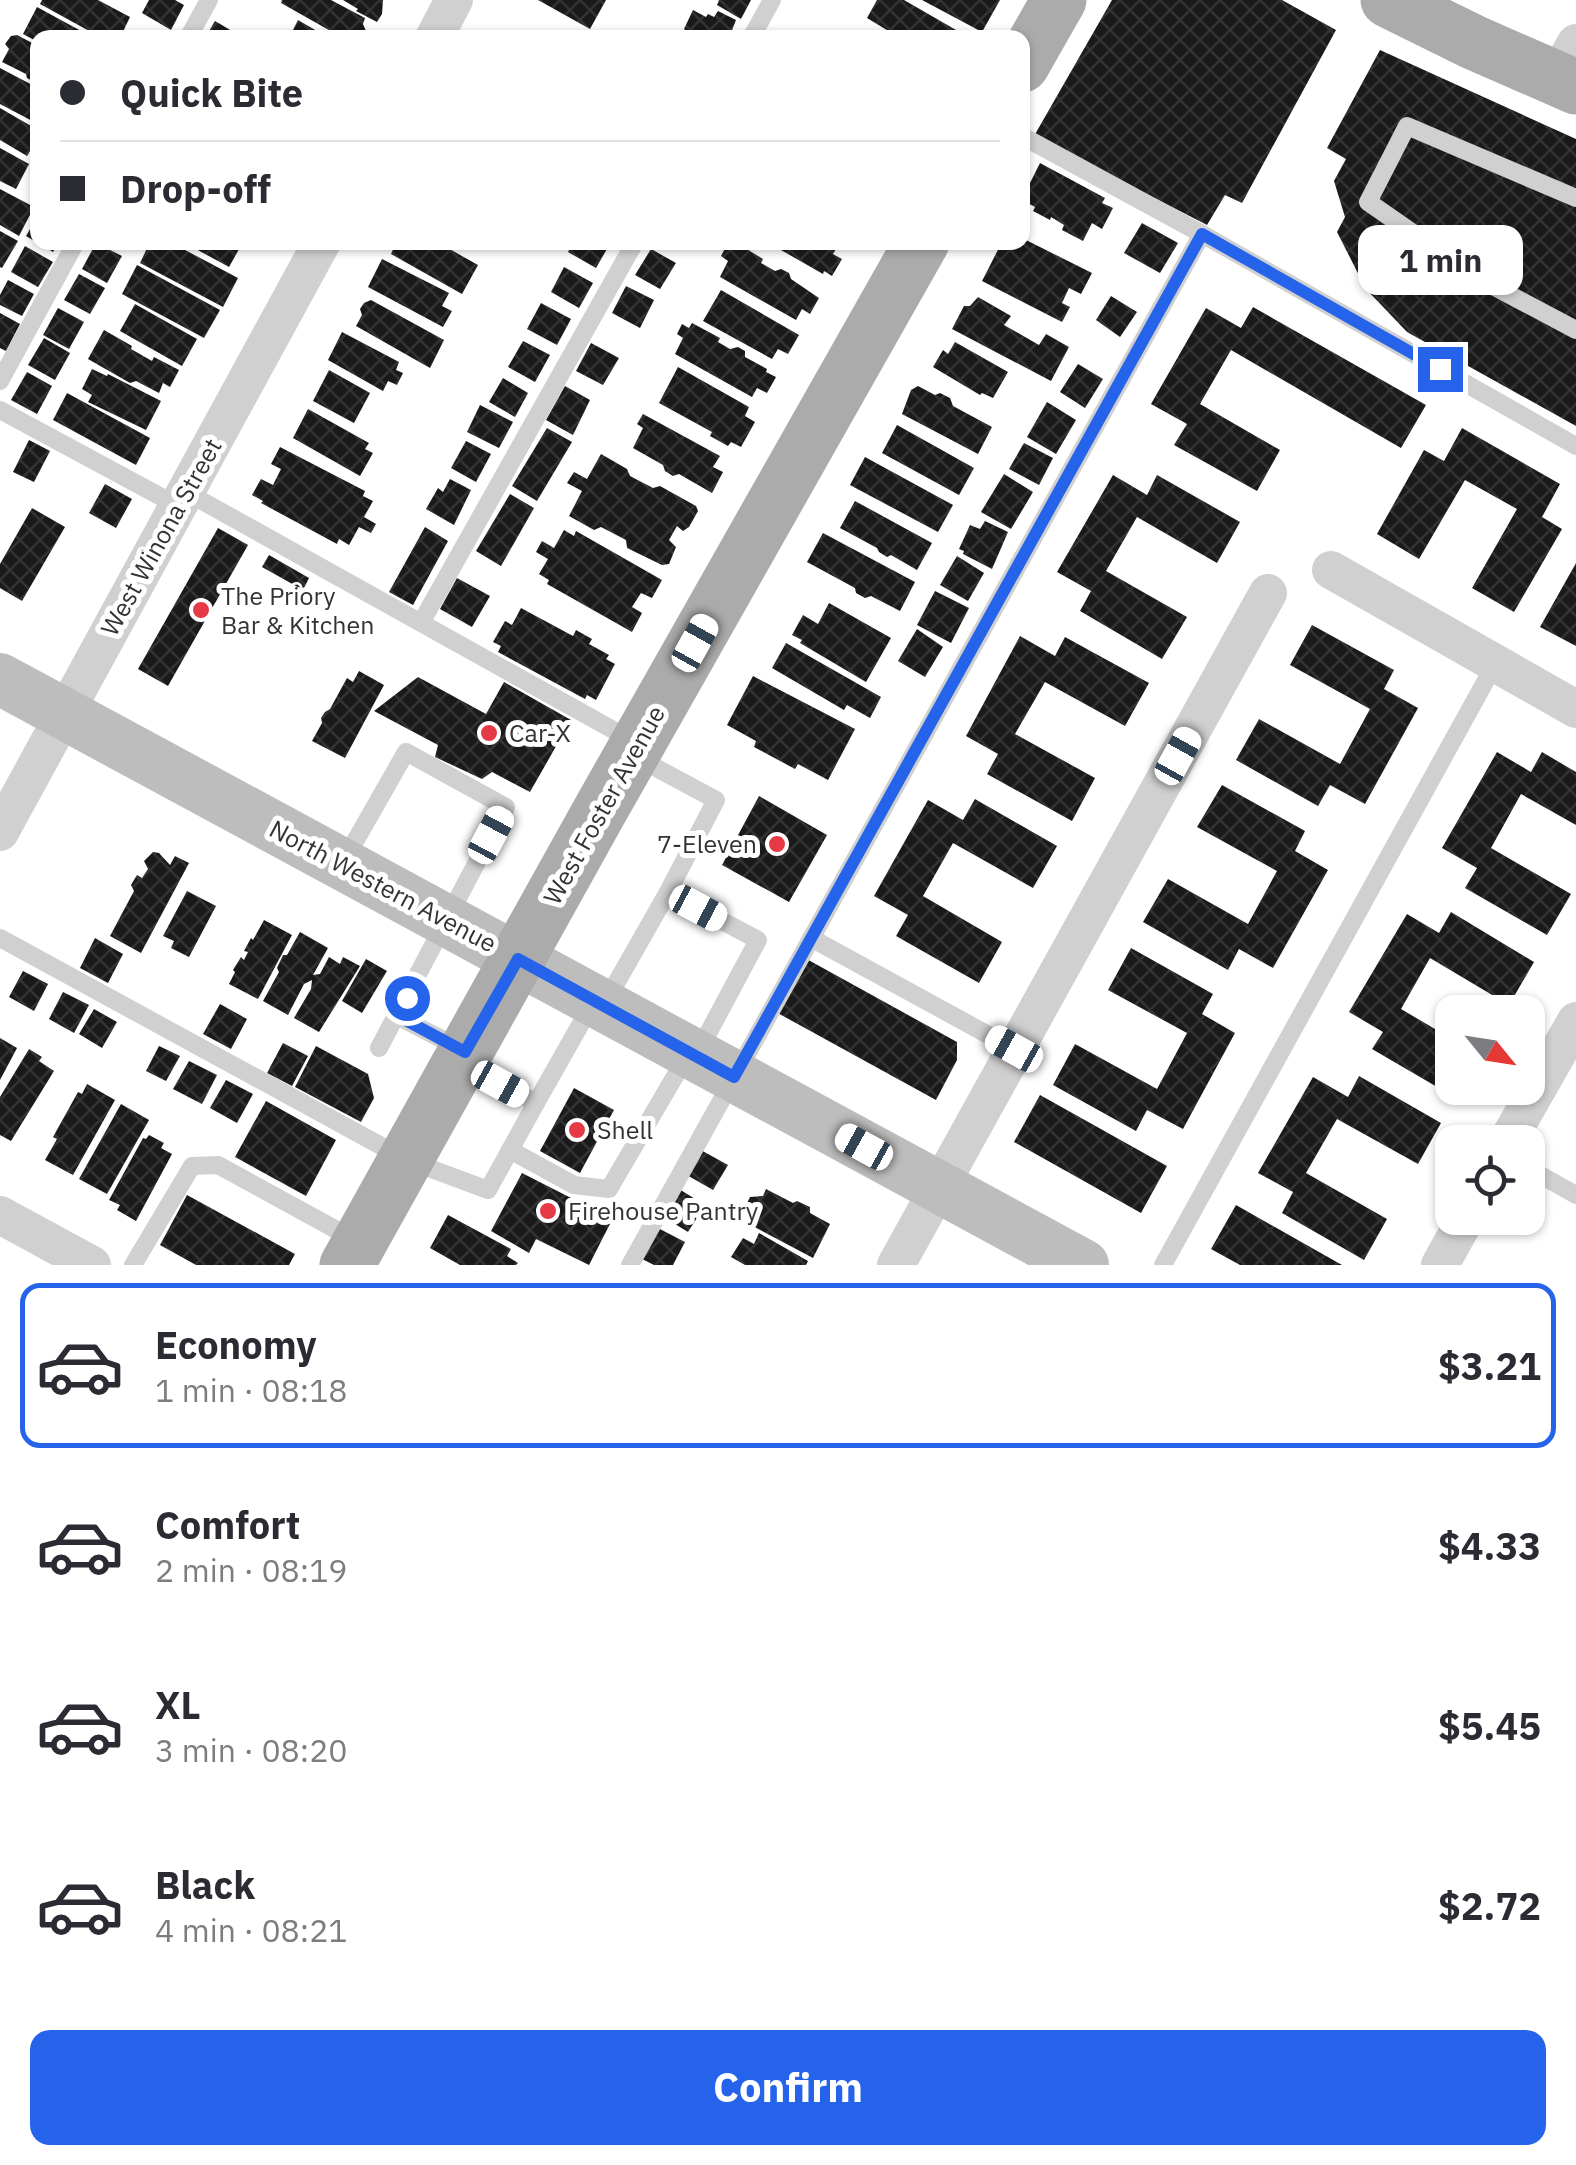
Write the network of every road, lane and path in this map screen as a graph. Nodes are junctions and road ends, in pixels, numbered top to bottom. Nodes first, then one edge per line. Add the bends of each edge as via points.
1 (208, 0) edge
2 (454, 0) edge
3 (772, 0) edge
4 (1059, 0) edge
5 (1388, 0) edge
6 (192, 30) edge
7 (438, 30) edge
8 (755, 30) edge
9 (1030, 50) edge
10 (1569, 69) edge
11 (1030, 140) edge
12 (1576, 198) edge
13 (1202, 234) junction
14 (72, 250) edge
15 (318, 250) edge
16 (631, 250) edge
17 (917, 250) edge
18 (1576, 330) edge
19 (0, 381) edge
20 (0, 410) edge
21 (1576, 446) edge
22 (182, 499) junction
23 (1331, 570) dead end
24 (1268, 593) dead end
25 (422, 621) junction
26 (1494, 664) junction
27 (0, 679) edge
28 (1576, 710) edge
29 (65, 714) junction
30 (635, 749) junction
31 (0, 832) edge
32 (342, 864) junction
33 (668, 892) junction
34 (446, 920) junction
35 (0, 938) edge
36 (812, 938) junction
37 (518, 959) junction
38 (599, 1003) junction
39 (398, 1016) junction
40 (1576, 1021) edge
41 (379, 1048) dead end
42 (1014, 1049) junction
43 (462, 1056) junction
44 (706, 1061) junction
45 (536, 1103) junction
46 (1517, 1125) edge
47 (510, 1150) junction
48 (405, 1159) junction
49 (1545, 1178) edge
50 (939, 1188) junction
51 (1576, 1195) edge
52 (0, 1215) edge
53 (1457, 1235) edge
54 (353, 1254) edge
55 (92, 1265) edge
56 (132, 1265) edge
57 (630, 1265) edge
58 (896, 1265) edge
59 (1082, 1265) edge
60 (1163, 1265) edge
61 (1440, 1265) edge

1 - 6 lane
2 - 7 street
3 - 8 lane
4 - 9 main road
5 - 10 main road via 1473,42
11 - 13 lane
12 - 18 lane via 1407,126 1368,202 1478,278
13 - 21 lane
13 - 36 lane
14 - 19 lane
15 - 22 street, West Winona Street
16 - 25 lane
17 - 30 main road, West Foster Avenue
20 - 22 lane
22 - 25 lane
22 - 29 street, West Winona Street
23 - 26 street
24 - 42 street
25 - 30 lane
26 - 28 street
26 - 60 lane
27 - 29 main road, North Western Avenue
29 - 31 street, West Winona Street
29 - 32 main road, North Western Avenue
30 - 33 lane via 716,800
30 - 37 main road, West Foster Avenue
32 - 34 main road, North Western Avenue
32 - 34 lane via 406,752 506,807
33 - 38 lane
33 - 44 lane via 758,940
34 - 37 main road, North Western Avenue
34 - 39 lane
35 - 48 lane
36 - 42 lane
36 - 44 lane
37 - 38 main road, North Western Avenue
37 - 43 main road, West Foster Avenue
38 - 44 main road, North Western Avenue
38 - 45 lane
39 - 41 lane
39 - 43 lane
40 - 46 street
42 - 50 street
43 - 45 lane
43 - 48 main road, West Foster Avenue
44 - 47 lane via 609,1189 574,1185
44 - 50 main road, North Western Avenue
44 - 57 lane
45 - 47 lane
47 - 48 lane via 488,1190
48 - 54 main road, West Foster Avenue
49 - 51 lane
50 - 58 street
50 - 59 main road, North Western Avenue
52 - 55 street
53 - 61 street
54 - 56 lane via 218,1164 192,1166

